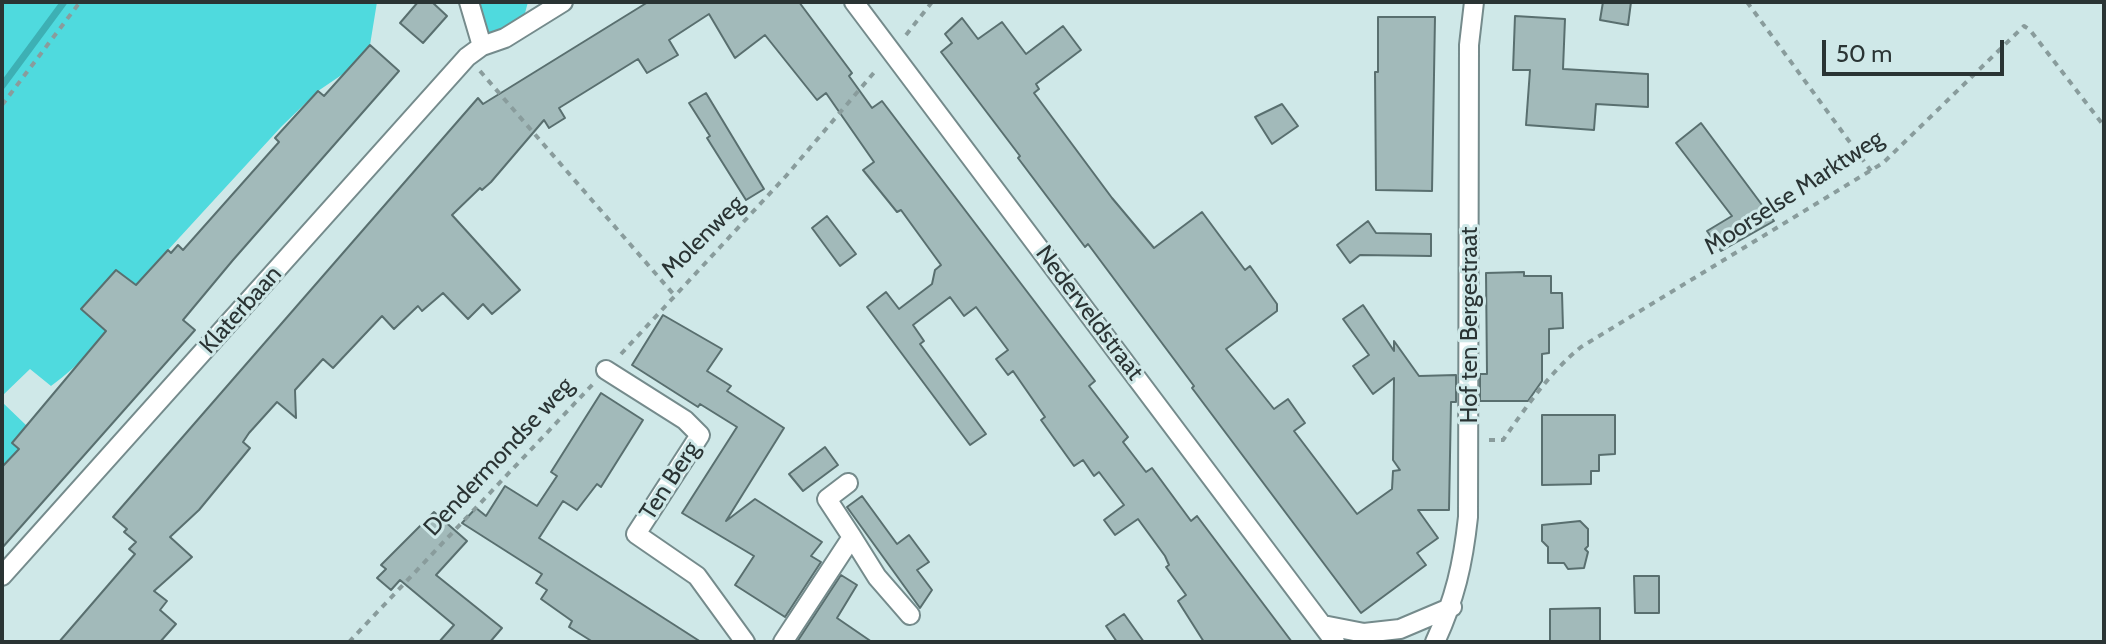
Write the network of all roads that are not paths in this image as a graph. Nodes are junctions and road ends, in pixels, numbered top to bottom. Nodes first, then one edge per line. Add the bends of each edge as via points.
1 (469, 2) edge
2 (563, 2) edge
3 (854, 2) edge
4 (1474, 2) edge
5 (474, 52) junction
6 (606, 370) road end
7 (848, 483) dead end
8 (852, 537) junction
9 (2, 576) edge
10 (1452, 607) junction
11 (910, 615) dead end
12 (1323, 625) junction
13 (745, 642) edge
14 (783, 642) edge
15 (1335, 642) edge
16 (1435, 642) edge

1 - 5 street
2 - 5 street, Klaterbaan
3 - 12 street, Nederveldstraat
4 - 10 street, Hof ten Bergestraat via 1469,45 1468,517
5 - 9 street, Klaterbaan
6 - 13 street, Ten Berg via 700,435 636,534 697,576
7 - 8 street via 827,499
8 - 11 street
8 - 14 street
10 - 12 street via 1400,629 1364,633
10 - 16 street, Hof ten Bergestraat
12 - 15 street, Nederveldstraat

